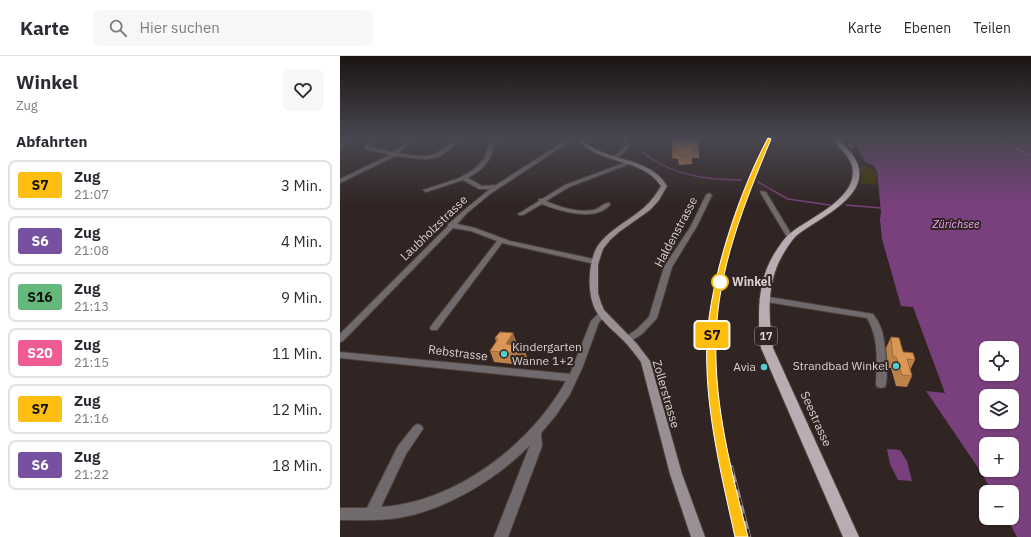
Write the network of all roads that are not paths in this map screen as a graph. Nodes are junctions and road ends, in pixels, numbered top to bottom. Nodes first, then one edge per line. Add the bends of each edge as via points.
1 (379, 161) edge
2 (485, 161) edge
3 (540, 161) edge
4 (623, 161) edge
5 (853, 161) edge
6 (629, 164) junction
7 (465, 179) junction
8 (340, 180) edge
9 (498, 187) junction
10 (426, 190) dead end
11 (763, 192) dead end
12 (709, 195) dead end
13 (542, 200) junction
14 (608, 204) dead end
15 (521, 214) dead end
16 (450, 225) junction
17 (790, 237) junction
18 (501, 240) junction
19 (595, 262) junction
20 (764, 299) junction
21 (602, 315) junction
22 (434, 328) dead end
23 (340, 339) edge
24 (628, 339) junction
25 (340, 355) edge
26 (573, 378) junction
27 (881, 384) dead end
28 (418, 429) dead end
29 (536, 434) junction
30 (340, 514) edge
31 (371, 514) junction
32 (501, 537) edge
33 (698, 537) edge
34 (851, 537) edge

1 - 8 street
2 - 7 street
3 - 9 street, Laubholzstrasse
4 - 6 street, Zollerstrasse
5 - 17 main road, Seestrasse / 17 via 856,175 853,187 845,199
6 - 13 street via 584,178
6 - 19 street, Zollerstrasse via 653,173 662,180 664,186 653,205 608,236
7 - 9 street via 481,188
7 - 10 street
9 - 16 street, Laubholzstrasse
11 - 17 street
12 - 24 street, Haldenstrasse via 694,226 668,268 653,318
13 - 14 street via 548,205 589,212 601,210
13 - 15 street
16 - 18 street via 473,229
16 - 23 street, Laubholzstrasse
17 - 20 main road, Seestrasse / 17 via 775,260
18 - 19 street
18 - 22 street
19 - 21 street, Zollerstrasse via 593,294
20 - 27 street via 870,316 875,321 880,344
20 - 34 main road, Seestrasse / 17 via 763,320 767,348
21 - 24 street, Zollerstrasse
21 - 26 street via 596,321
24 - 33 street, Zollerstrasse via 644,360 685,506
25 - 26 street, Rebstrasse
26 - 29 street
28 - 31 street via 402,450
29 - 31 street via 489,472 458,491 406,510
29 - 32 street via 536,446
30 - 31 street

